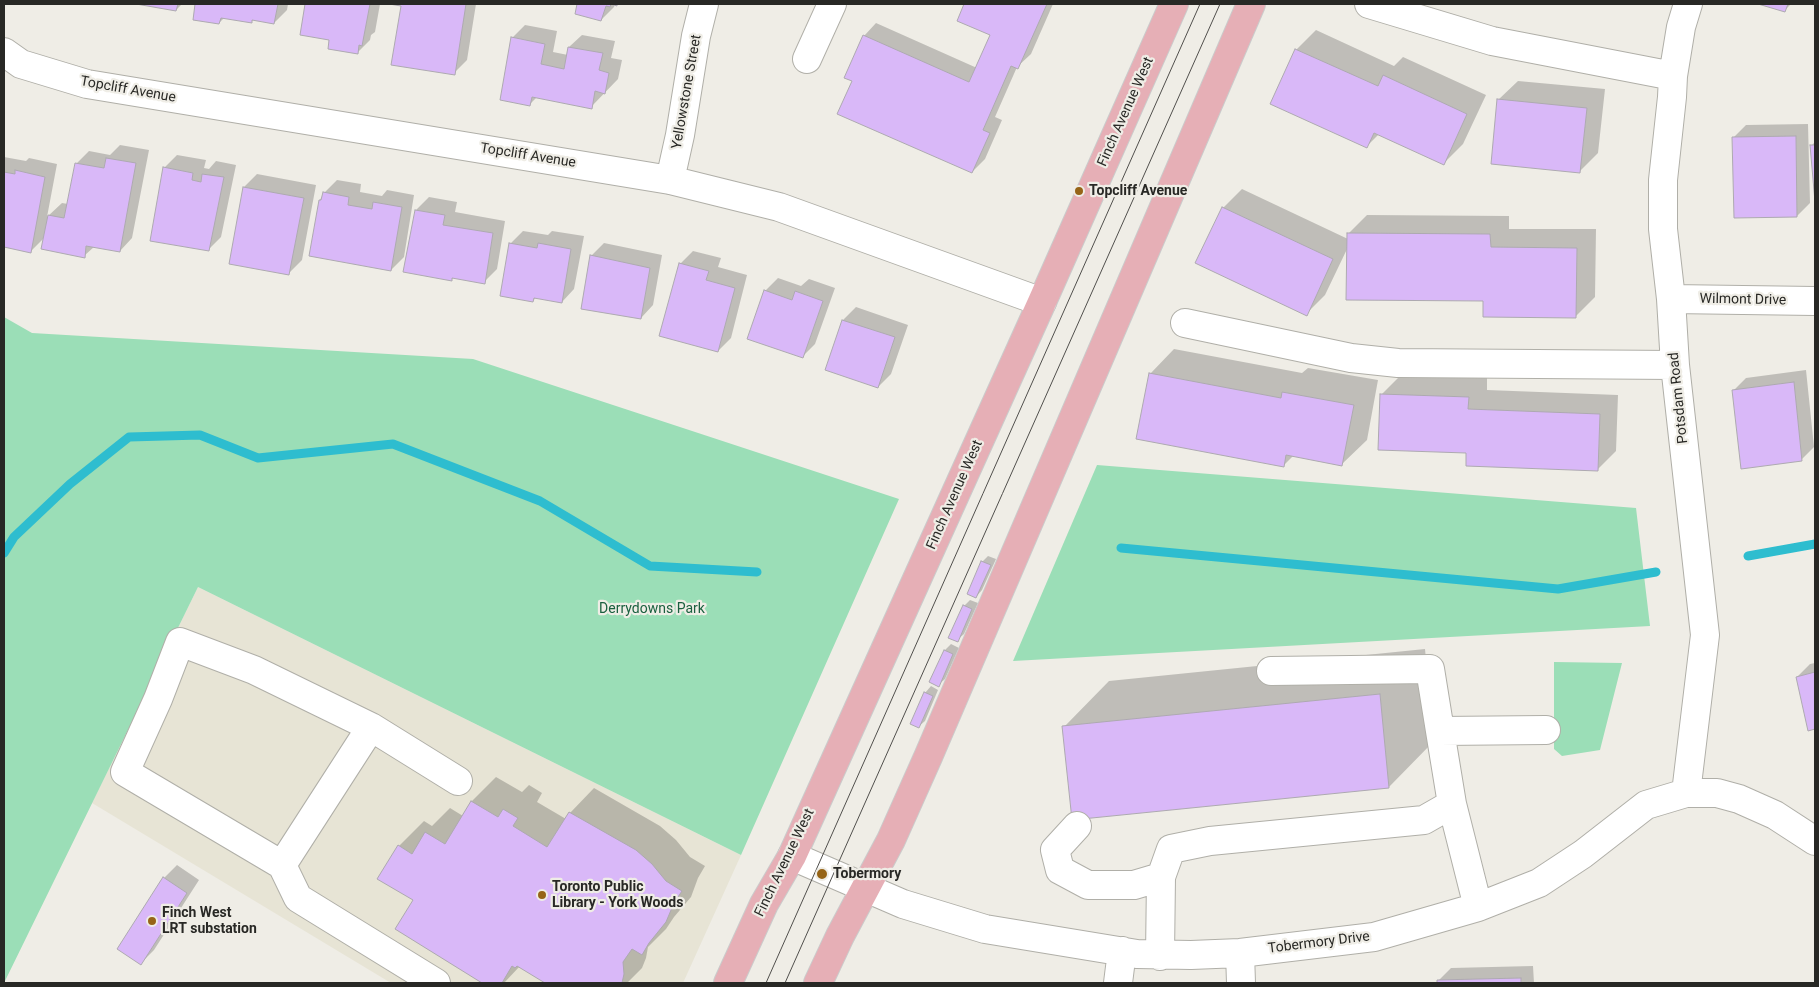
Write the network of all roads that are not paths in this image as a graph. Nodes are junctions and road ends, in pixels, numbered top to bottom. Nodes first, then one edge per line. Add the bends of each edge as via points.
1 (704, 4) edge
2 (832, 4) edge
3 (1174, 4) edge
4 (1251, 4) edge
5 (1369, 4) edge
6 (1688, 4) edge
7 (4, 52) edge
8 (807, 59) dead end
9 (1673, 76) junction
10 (670, 180) junction
11 (1671, 298) junction
12 (1815, 301) edge
13 (1042, 302) junction
14 (1185, 323) dead end
15 (1675, 366) junction
16 (1271, 671) dead end
17 (371, 727) junction
18 (1546, 730) dead end
19 (1440, 731) junction
20 (458, 781) dead end
21 (1686, 793) junction
22 (1452, 804) junction
23 (1077, 826) dead end
24 (1815, 841) edge
25 (792, 856) junction
26 (282, 865) junction
27 (1161, 877) junction
28 (865, 888) junction
29 (1478, 907) junction
30 (1122, 951) junction
31 (1240, 953) junction
32 (1160, 956) junction
33 (436, 983) edge
34 (728, 983) edge
35 (818, 983) edge
36 (1118, 983) edge
37 (1242, 983) edge

1 - 10 street, Yellowstone Street
2 - 8 street
3 - 13 main road, Finch Avenue West
4 - 28 main road via 928,757 891,840
5 - 9 street via 1492,41
6 - 9 street, Potsdam Road
7 - 10 street, Topcliff Avenue via 21,64 87,84
9 - 11 street, Potsdam Road via 1663,180 1663,229
10 - 13 street, Topcliff Avenue via 780,207
11 - 12 street, Wilmont Drive
11 - 15 street, Potsdam Road
13 - 25 main road, Finch Avenue West
14 - 15 street via 1351,358 1398,363
15 - 21 street, Potsdam Road via 1705,635
16 - 19 street via 1430,669
17 - 20 street
17 - 26 street
17 - 26 street via 254,670 180,642 125,772
18 - 19 street
19 - 22 street
21 - 24 street, Tobermory Drive via 1717,793 1739,799 1775,815
21 - 29 street, Tobermory Drive via 1646,805 1539,883
22 - 27 street via 1424,820 1210,841 1171,849
22 - 29 street
23 - 27 street via 1055,850 1060,870 1088,885 1134,885
25 - 28 street, Tobermory Drive
25 - 34 main road, Finch Avenue West via 764,904
26 - 33 street via 298,898
27 - 32 street
28 - 30 street, Tobermory Drive via 903,904 985,929
28 - 35 main road
29 - 31 street, Tobermory Drive via 1374,937
30 - 32 street, Tobermory Drive
30 - 36 street
31 - 32 street, Tobermory Drive
31 - 37 street

